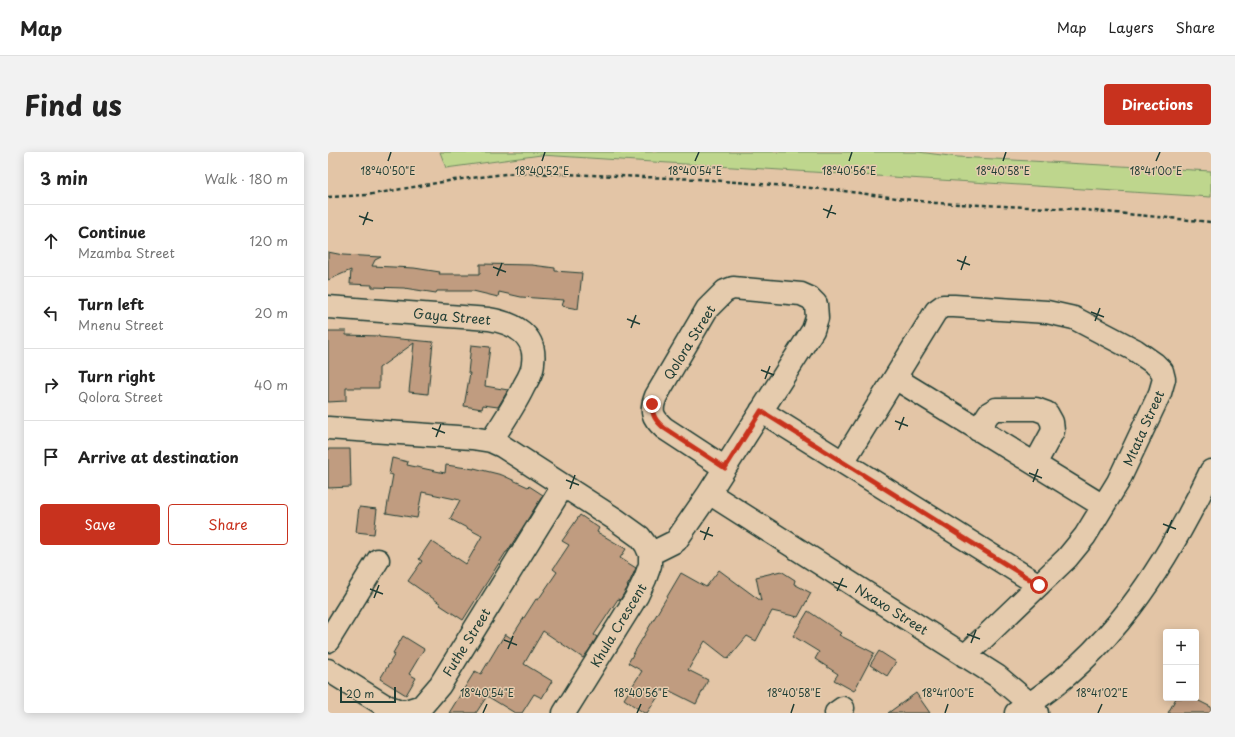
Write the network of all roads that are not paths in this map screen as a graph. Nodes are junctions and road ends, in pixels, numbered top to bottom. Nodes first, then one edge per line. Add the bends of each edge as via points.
1 (328, 307) edge
2 (894, 378) junction
3 (761, 411) junction
4 (328, 428) edge
5 (978, 430) junction
6 (491, 441) junction
7 (843, 462) junction
8 (1035, 464) junction
9 (725, 468) junction
10 (1211, 471) edge
11 (564, 486) junction
12 (709, 493) junction
13 (1103, 506) junction
14 (650, 554) junction
15 (378, 560) dead end
16 (1039, 585) junction
17 (328, 641) edge
18 (966, 656) junction
19 (328, 670) edge
20 (1028, 710) edge
21 (564, 713) edge

1 - 6 street, Gaya Street via 489,319 503,321 525,334 533,348 534,364 515,405
2 - 5 street
2 - 7 street, Mtata Street
2 - 13 street, Mtata Street via 936,311 943,306 1047,312 1074,318 1135,350 1162,371 1164,379 1160,393 1118,482
3 - 7 street
3 - 9 street
3 - 9 street, Qolora Street via 813,330 817,318 816,304 801,294 733,288 725,291 707,309 652,404 652,413 656,421
4 - 6 street
5 - 8 street
5 - 8 street via 996,409 1036,409 1047,413 1053,431
6 - 11 street via 523,458
7 - 16 street
8 - 13 street
9 - 12 street
10 - 20 street via 1166,557 1124,617 1069,674
11 - 14 street via 629,528 646,545
11 - 19 street, Futhe Street via 440,684 422,706 403,712 384,704
12 - 14 street via 676,541
12 - 18 street, Nxaxo Street
13 - 16 street, Mtata Street via 1085,536
14 - 21 street, Khula Crescent via 646,579 637,596
15 - 17 street
16 - 18 street, Mtata Street
18 - 20 street, Nxaxo Street via 997,676

